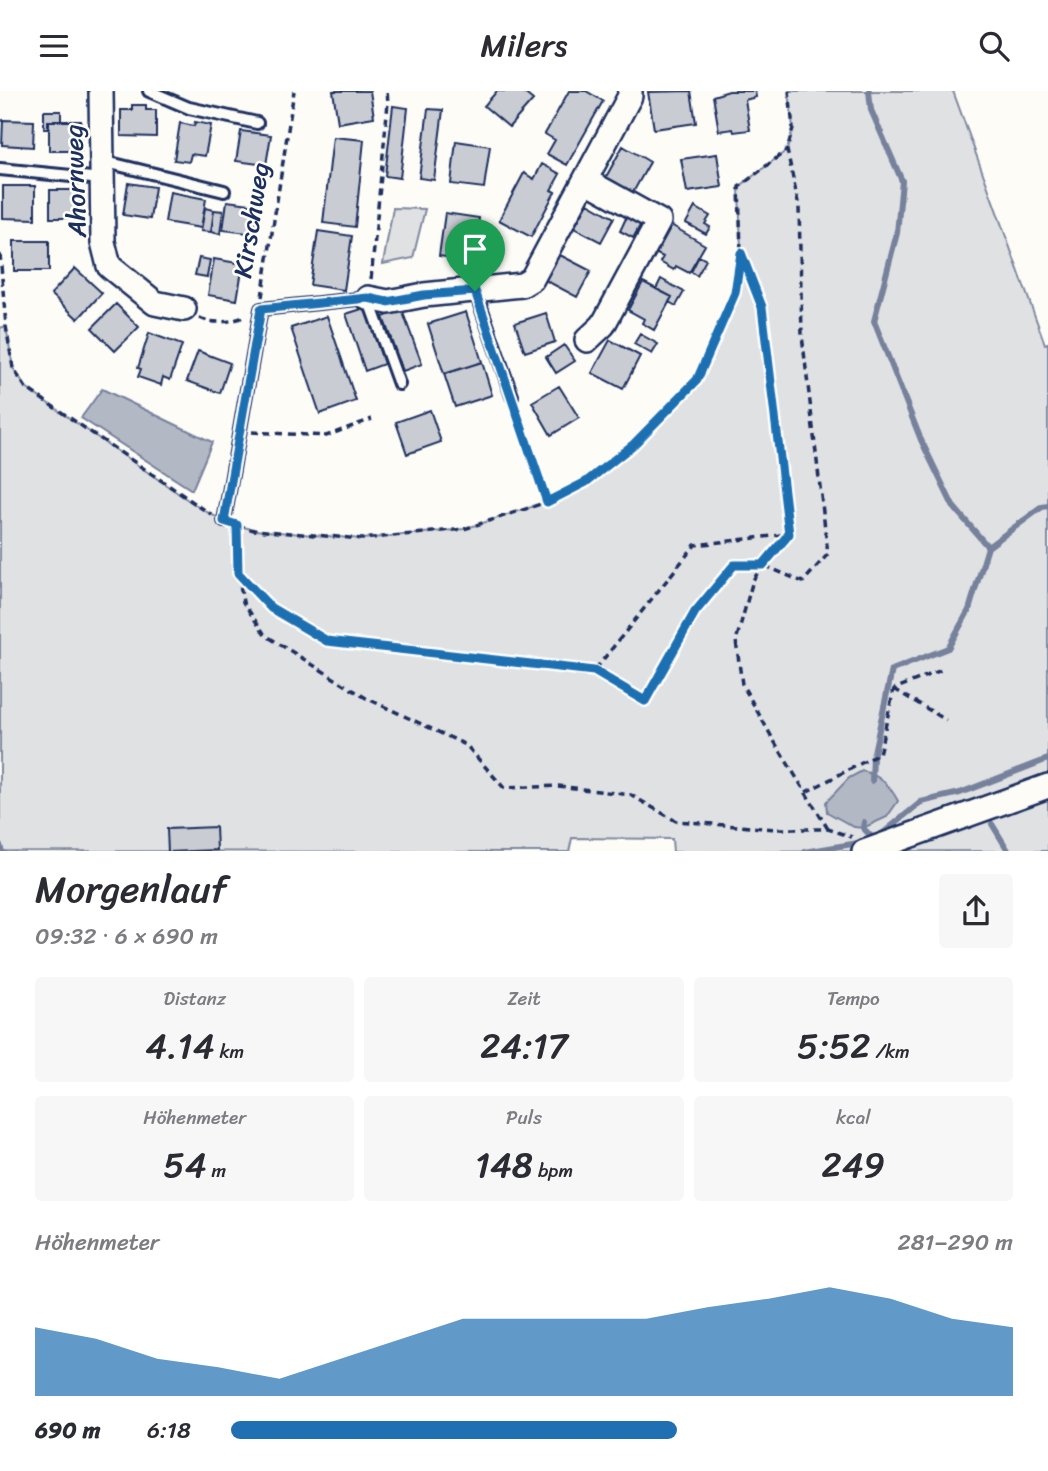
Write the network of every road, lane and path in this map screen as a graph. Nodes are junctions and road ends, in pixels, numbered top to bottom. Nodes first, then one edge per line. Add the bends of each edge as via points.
1 (101, 91) edge
2 (149, 91) edge
3 (294, 91) edge
4 (387, 91) edge
5 (630, 91) edge
6 (789, 91) edge
7 (257, 123) dead end
8 (787, 150) junction
9 (0, 169) edge
10 (102, 170) junction
11 (585, 180) junction
12 (224, 191) dead end
13 (741, 253) junction
14 (0, 254) edge
15 (475, 291) junction
16 (368, 298) junction
17 (184, 309) joint
18 (261, 309) junction
19 (587, 340) dead end
20 (399, 384) dead end
21 (512, 396) joint
22 (372, 419) dead end
23 (240, 431) junction
24 (547, 502) junction
25 (224, 521) joint
26 (789, 534) junction
27 (763, 565) junction
28 (238, 573) junction
29 (944, 669) dead end
30 (594, 671) junction
31 (894, 689) junction
32 (946, 720) dead end
33 (1048, 786) edge
34 (806, 792) junction
35 (828, 829) junction
36 (858, 843) edge

1 - 10 street, Ahornweg
2 - 7 lane via 188,108
3 - 18 path, Kirschweg
4 - 16 path
5 - 11 street
6 - 8 path via 793,128
8 - 13 path via 739,187
8 - 27 path via 799,207 802,335 828,554 803,582
9 - 10 lane
10 - 12 lane
10 - 17 street, Ahornweg via 103,241 109,265 155,303
11 - 15 street via 532,279 522,285
11 - 19 street via 659,221 603,325
13 - 24 path via 735,293 697,380 634,444 586,482
13 - 26 path via 762,307
14 - 25 path via 13,368 26,389
15 - 16 street via 387,302
15 - 21 lane
16 - 18 lane
16 - 20 lane
17 - 18 path via 207,321 234,321
18 - 23 lane, Kirschweg
21 - 24 path
22 - 23 path via 326,436
23 - 25 lane, Kirschweg
24 - 28 path via 464,529 362,539 237,525
26 - 27 path
26 - 30 path via 695,545
27 - 30 path via 734,565 695,612 645,701
27 - 34 path via 753,580 736,641 742,684
28 - 30 path via 271,608 327,641
28 - 35 path via 243,602 265,635 366,698 466,745 504,788 558,786 631,795 676,821
29 - 31 path
31 - 32 path
31 - 34 path via 879,754
33 - 36 street
34 - 35 path
35 - 36 path

